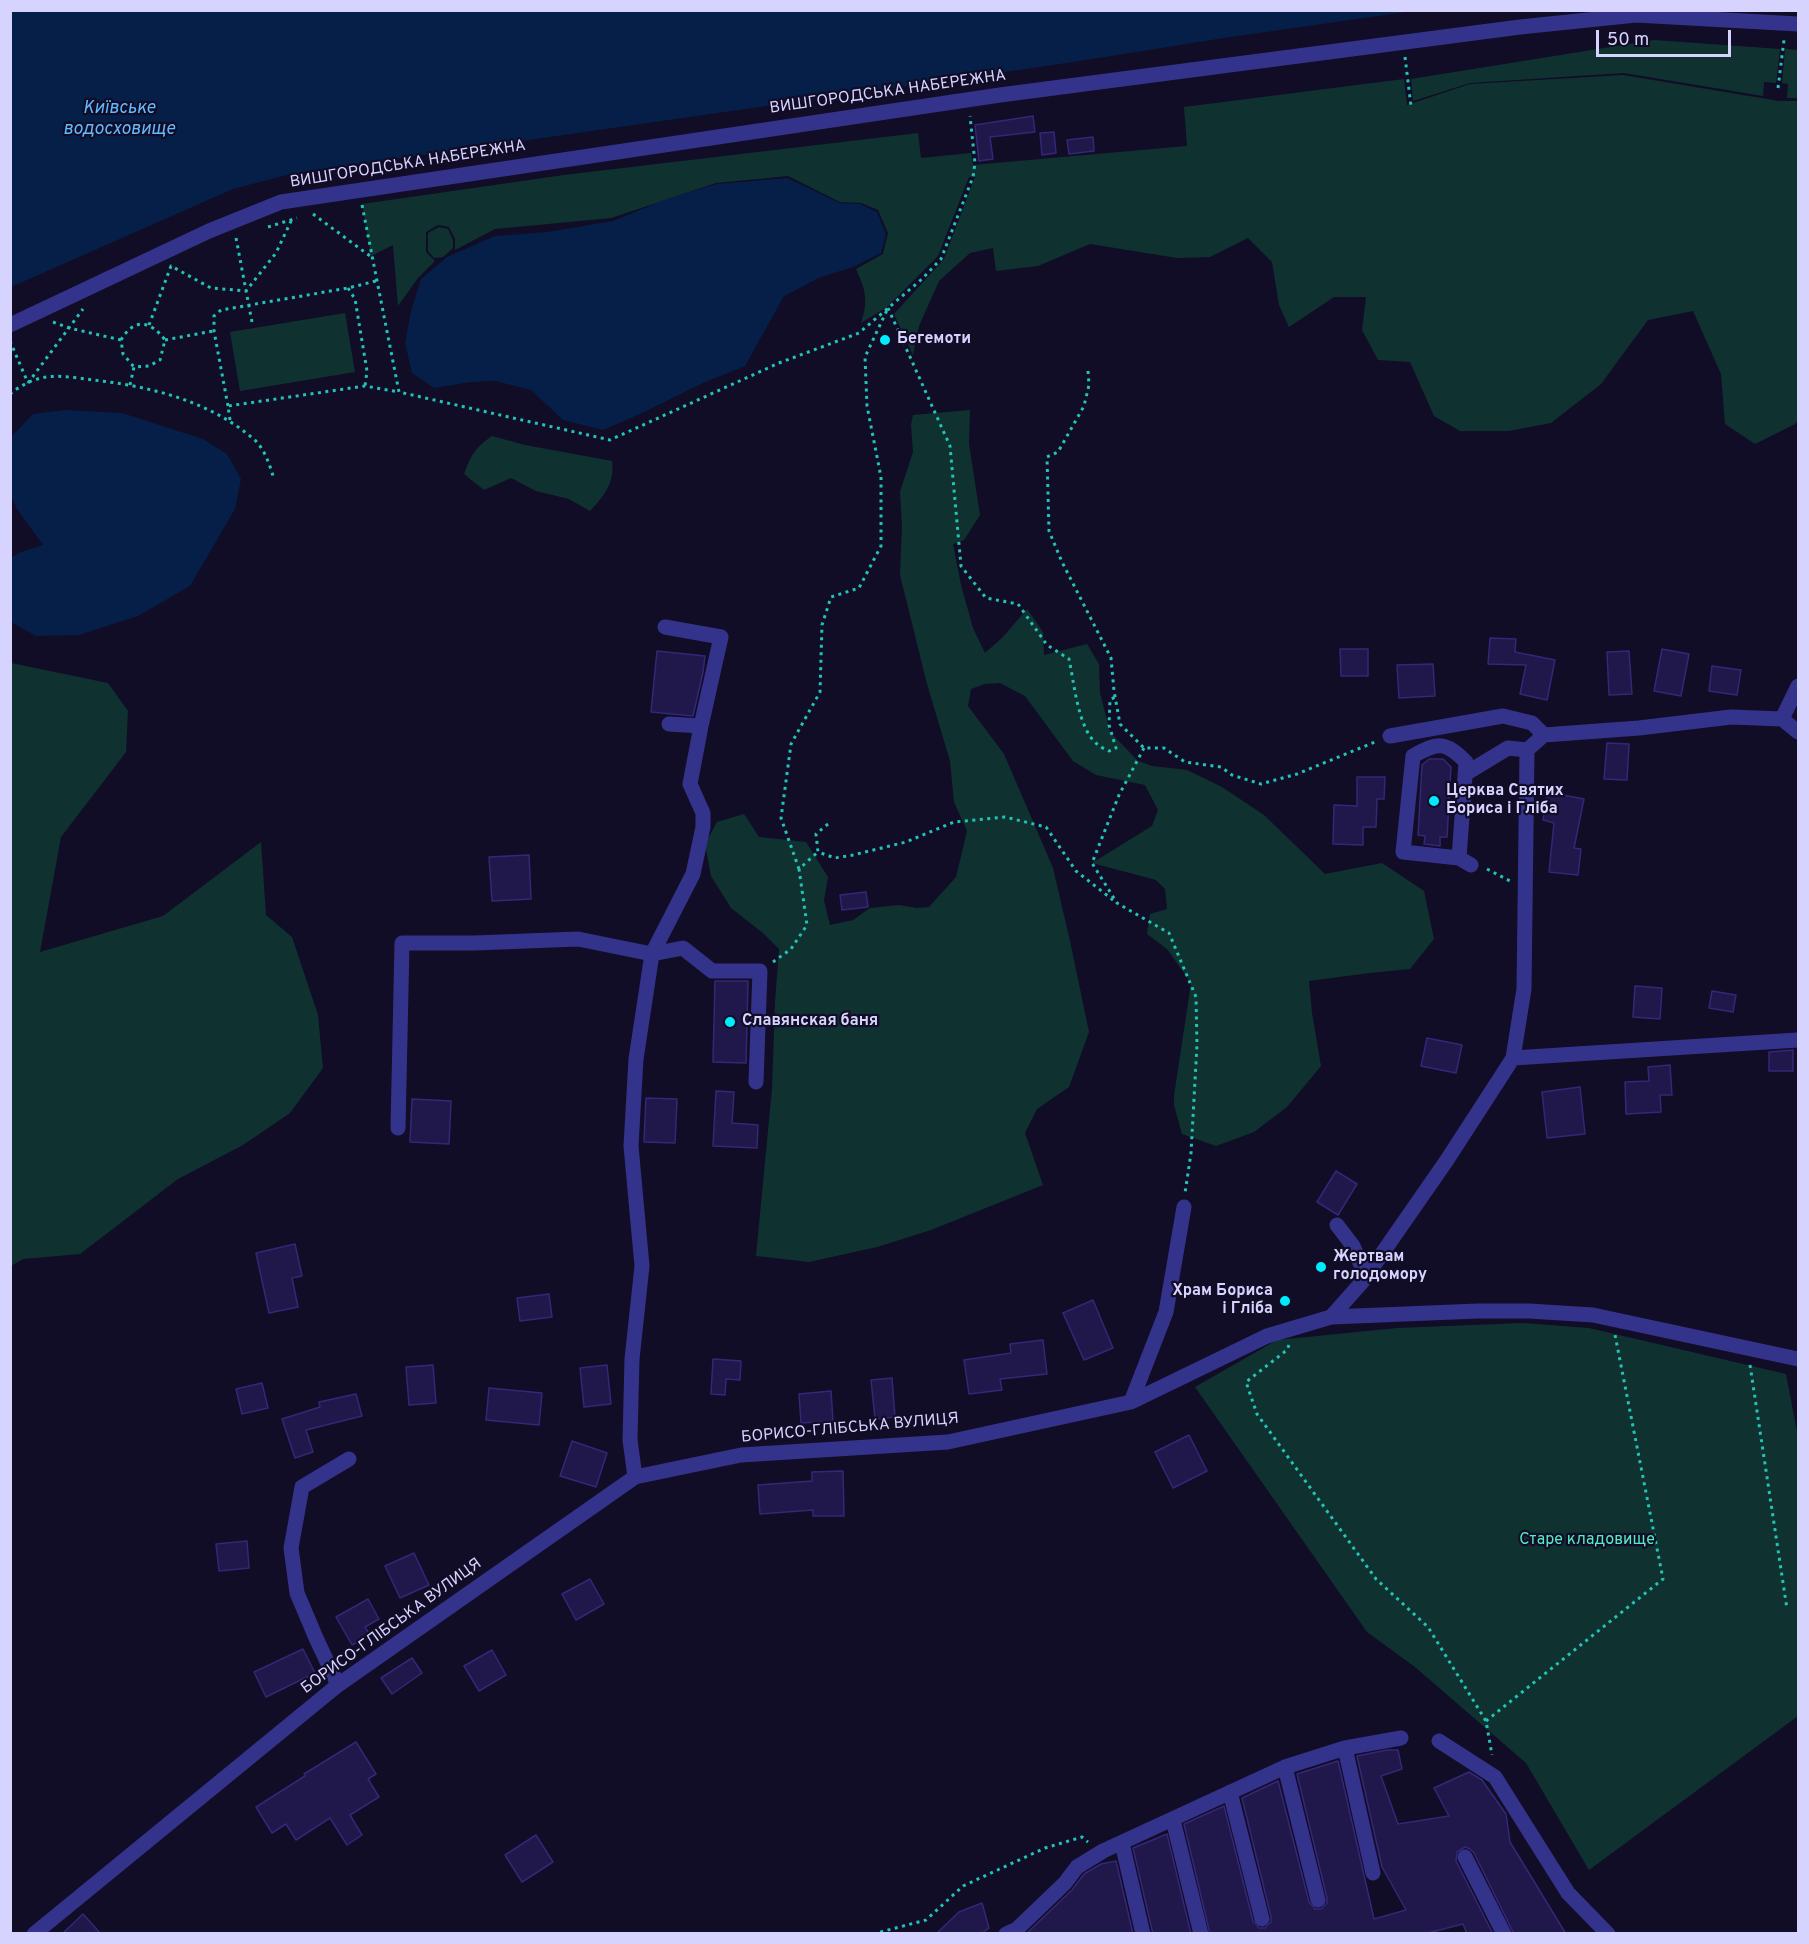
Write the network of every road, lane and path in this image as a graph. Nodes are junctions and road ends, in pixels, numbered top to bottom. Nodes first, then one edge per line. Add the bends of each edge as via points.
1 (1792, 24) edge
2 (1404, 42) junction
3 (1779, 88) dead end
4 (968, 99) junction
5 (1411, 106) dead end
6 (352, 199) junction
7 (362, 204) junction
8 (323, 212) dead end
9 (313, 214) junction
10 (292, 219) junction
11 (258, 230) dead end
12 (236, 237) dead end
13 (371, 256) junction
14 (182, 261) dead end
15 (171, 266) junction
16 (160, 271) dead end
17 (376, 281) junction
18 (348, 288) junction
19 (246, 291) junction
20 (87, 304) dead end
21 (248, 305) junction
22 (888, 308) junction
23 (50, 321) dead end
24 (252, 322) dead end
25 (10, 325) edge
26 (150, 325) junction
27 (69, 328) junction
28 (214, 331) junction
29 (121, 340) junction
30 (165, 340) junction
31 (10, 341) edge
32 (134, 367) junction
33 (1088, 371) dead end
34 (28, 382) junction
35 (130, 385) junction
36 (365, 386) junction
37 (399, 392) junction
38 (10, 394) edge
39 (228, 406) junction
40 (230, 422) junction
41 (274, 479) dead end
42 (665, 627) dead end
43 (1798, 686) edge
44 (1115, 697) junction
45 (1782, 719) junction
46 (669, 724) dead end
47 (701, 726) junction
48 (1798, 732) edge
49 (1544, 735) junction
50 (1390, 736) joint
51 (1144, 748) junction
52 (1527, 750) junction
53 (1465, 774) junction
54 (828, 825) dead end
55 (818, 852) junction
56 (799, 869) junction
57 (1117, 903) junction
58 (652, 954) junction
59 (760, 971) junction
60 (1798, 1040) edge
61 (1513, 1058) junction
62 (756, 1082) dead end
63 (398, 1128) dead end
64 (1184, 1207) joint
65 (1337, 1225) dead end
66 (1366, 1277) junction
67 (1331, 1317) junction
68 (1612, 1319) junction
69 (1297, 1327) junction
70 (1747, 1348) junction
71 (1798, 1359) edge
72 (1131, 1402) junction
73 (349, 1459) dead end
74 (635, 1477) junction
75 (1787, 1609) dead end
76 (338, 1685) junction
77 (1486, 1721) junction
78 (1401, 1738) dead end
79 (1439, 1741) dead end
80 (1345, 1748) junction
81 (1285, 1767) junction
82 (1495, 1777) junction
83 (1230, 1792) junction
84 (1173, 1820) junction
85 (1082, 1838) dead end
86 (1122, 1843) junction
87 (1465, 1857) dead end
88 (1373, 1873) dead end
89 (1318, 1900) dead end
90 (1262, 1918) dead end
91 (1014, 1932) edge
92 (34, 1934) edge
93 (873, 1934) edge
94 (1143, 1934) edge
95 (1202, 1934) edge
96 (1503, 1934) edge
97 (1608, 1934) edge

1 - 2 street, ВИШГОРОДСЬКА НАБЕРЕЖНА via 1636,15
1 - 3 path
2 - 4 street, ВИШГОРОДСЬКА НАБЕРЕЖНА
2 - 5 path
4 - 6 street, ВИШГОРОДСЬКА НАБЕРЕЖНА
4 - 22 path via 973,177 941,259
6 - 7 path
6 - 7 path
6 - 25 street, ВИШГОРОДСЬКА НАБЕРЕЖНА via 281,202 209,231
7 - 13 path
8 - 9 path
9 - 10 path
9 - 13 path
10 - 11 path
10 - 19 path via 276,253
12 - 19 path
13 - 17 path
14 - 15 path
15 - 16 path
15 - 19 path via 211,288
15 - 26 path
17 - 18 path
17 - 37 path
18 - 21 path
18 - 36 path via 355,299 367,371
19 - 21 path
20 - 27 path
21 - 24 path
21 - 28 path via 221,310 214,316
22 - 37 path via 859,333 779,363 610,440
22 - 44 path via 950,446 961,566 986,598 1018,604 1047,645 1069,659 1079,714 1095,743 1109,751 1116,748 1109,725 1110,700
22 - 56 path via 865,357 867,406 881,477 881,546 859,588 831,597 822,625 820,692 791,744 782,818
23 - 27 path
26 - 29 path via 138,324 127,330
26 - 30 path
27 - 29 path
27 - 34 path
28 - 30 path
28 - 39 path
29 - 32 path via 123,354
30 - 32 path via 160,360
31 - 34 path
32 - 35 path
33 - 44 path via 1084,406 1058,452 1047,457 1049,531 1111,658
34 - 35 path via 71,377
34 - 38 path
35 - 40 path via 181,397
36 - 37 path
36 - 39 path
39 - 40 path
40 - 41 path via 252,436 268,459
42 - 47 street via 721,637
43 - 45 street
44 - 51 path via 1120,724
45 - 48 street
45 - 49 street via 1731,717 1639,729
46 - 47 street
47 - 58 street via 690,784 703,813 693,874
49 - 50 street via 1532,723 1503,716
49 - 52 street
50 - 51 path via 1297,774 1261,784 1232,775 1221,767 1185,762 1164,748
51 - 57 path via 1119,795 1092,863
52 - 53 street via 1508,748
52 - 61 street via 1524,989
53 - 53 street via 1465,861 1403,852 1413,756 1431,746 1452,748 1466,762
54 - 55 path via 816,834
55 - 56 path
55 - 57 path via 835,858 853,855 906,843 954,822 1005,817 1046,827 1076,871
56 - 59 path via 807,925 791,949
57 - 64 path via 1169,933 1196,997 1191,1153
58 - 59 street via 683,948 712,971
58 - 63 street via 578,939 402,943
58 - 74 street via 636,1059 631,1146 642,1266 632,1359 630,1440
59 - 62 street
60 - 61 street
61 - 66 street
64 - 72 street via 1166,1312
65 - 66 street via 1353,1246
66 - 67 street
67 - 68 street, БОРИСО-ГЛІБСЬКА ВУЛИЦЯ via 1529,1311
67 - 69 street, БОРИСО-ГЛІБСЬКА ВУЛИЦЯ
68 - 70 street, БОРИСО-ГЛІБСЬКА ВУЛИЦЯ
68 - 77 path via 1663,1579
69 - 72 street, БОРИСО-ГЛІБСЬКА ВУЛИЦЯ via 1267,1336
69 - 77 path via 1287,1350 1246,1382 1257,1414 1376,1579 1428,1627
70 - 71 street, БОРИСО-ГЛІБСЬКА ВУЛИЦЯ
70 - 75 path
72 - 74 street, БОРИСО-ГЛІБСЬКА ВУЛИЦЯ via 948,1442 741,1455
73 - 76 street via 302,1487 291,1548 297,1593
74 - 76 street, БОРИСО-ГЛІБСЬКА ВУЛИЦЯ
76 - 92 street, БОРИСО-ГЛІБСЬКА ВУЛИЦЯ
77 - 82 path
78 - 80 street
79 - 82 street
80 - 81 street
80 - 88 street
81 - 83 street
81 - 89 street
82 - 97 street via 1568,1893
83 - 84 street
83 - 90 street
84 - 86 street
84 - 95 street
85 - 93 path via 1045,1848 963,1886 926,1920
86 - 91 street via 1077,1867
86 - 94 street
87 - 96 street

